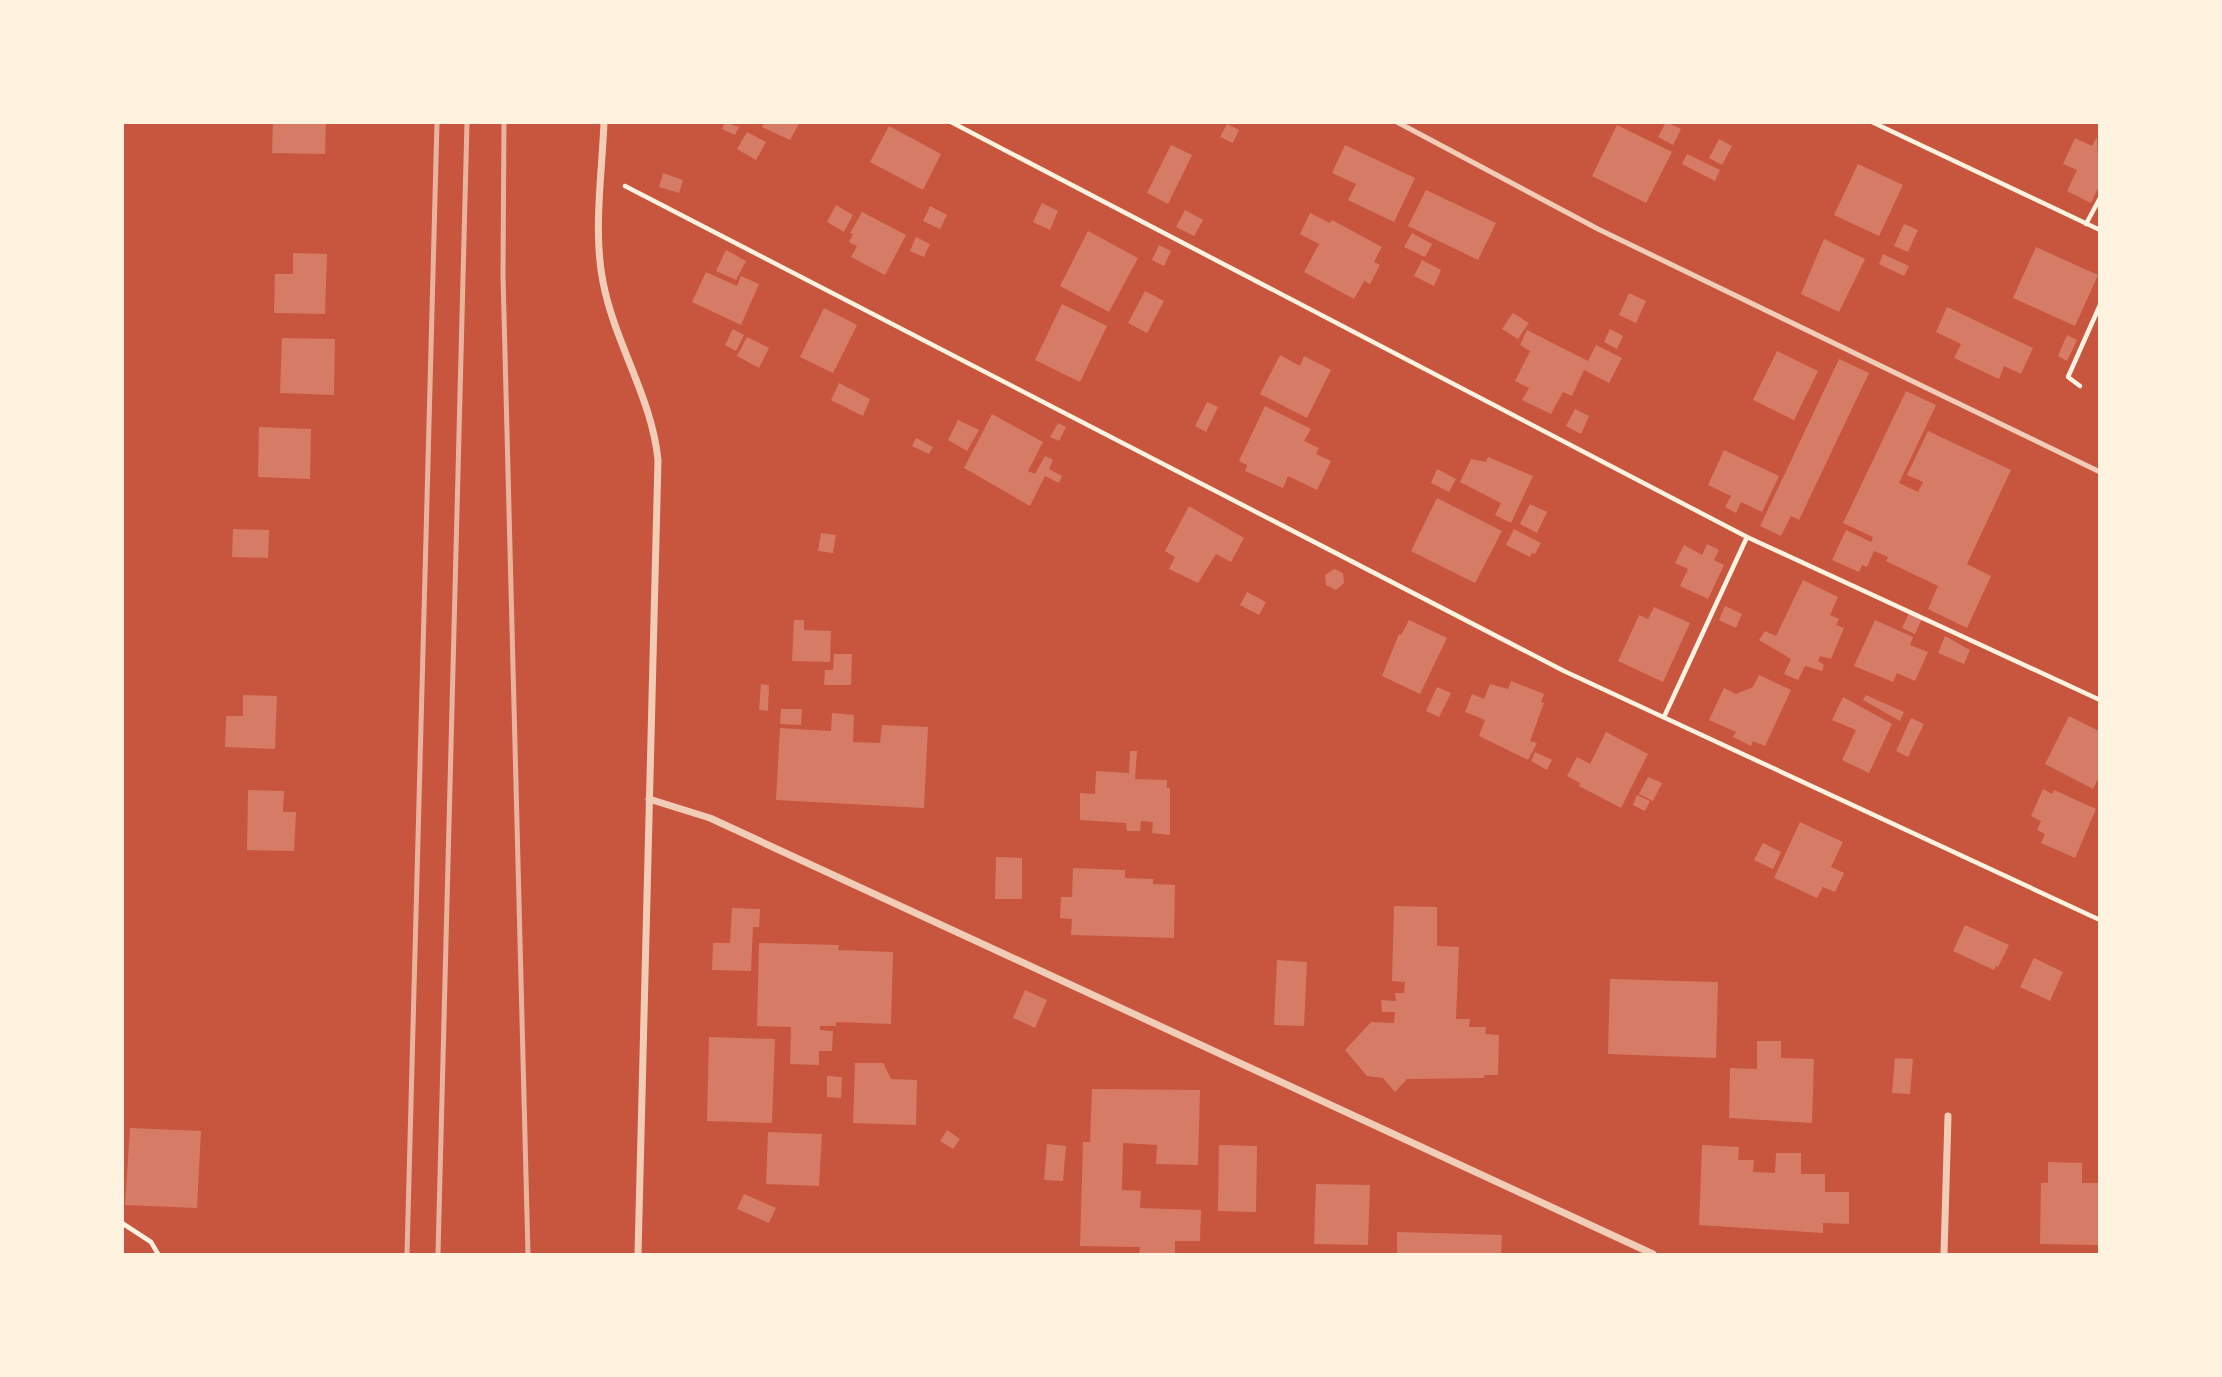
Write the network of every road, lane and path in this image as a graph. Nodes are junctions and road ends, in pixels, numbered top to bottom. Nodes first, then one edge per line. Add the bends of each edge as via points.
1 (604, 122) edge
2 (951, 122) edge
3 (1397, 122) edge
4 (1872, 122) edge
5 (602, 174) junction
6 (2099, 198) edge
7 (2086, 224) junction
8 (2099, 230) edge
9 (2099, 305) edge
10 (2080, 386) dead end
11 (2099, 472) edge
12 (1747, 537) junction
13 (2099, 700) edge
14 (1664, 717) junction
15 (649, 799) junction
16 (2099, 920) edge
17 (1948, 1116) dead end
18 (122, 1223) edge
19 (158, 1255) edge
20 (638, 1255) edge
21 (1653, 1255) edge
22 (1944, 1255) edge

1 - 5 street
2 - 12 path
3 - 11 lane via 1598,229
4 - 7 path
5 - 14 path via 1564,671
5 - 15 street via 603,282 657,449
6 - 7 path
7 - 8 path
9 - 10 path via 2068,377
12 - 13 path
12 - 14 path
14 - 16 path
15 - 20 street
15 - 21 street via 710,818
17 - 22 street
18 - 19 path via 151,1241

